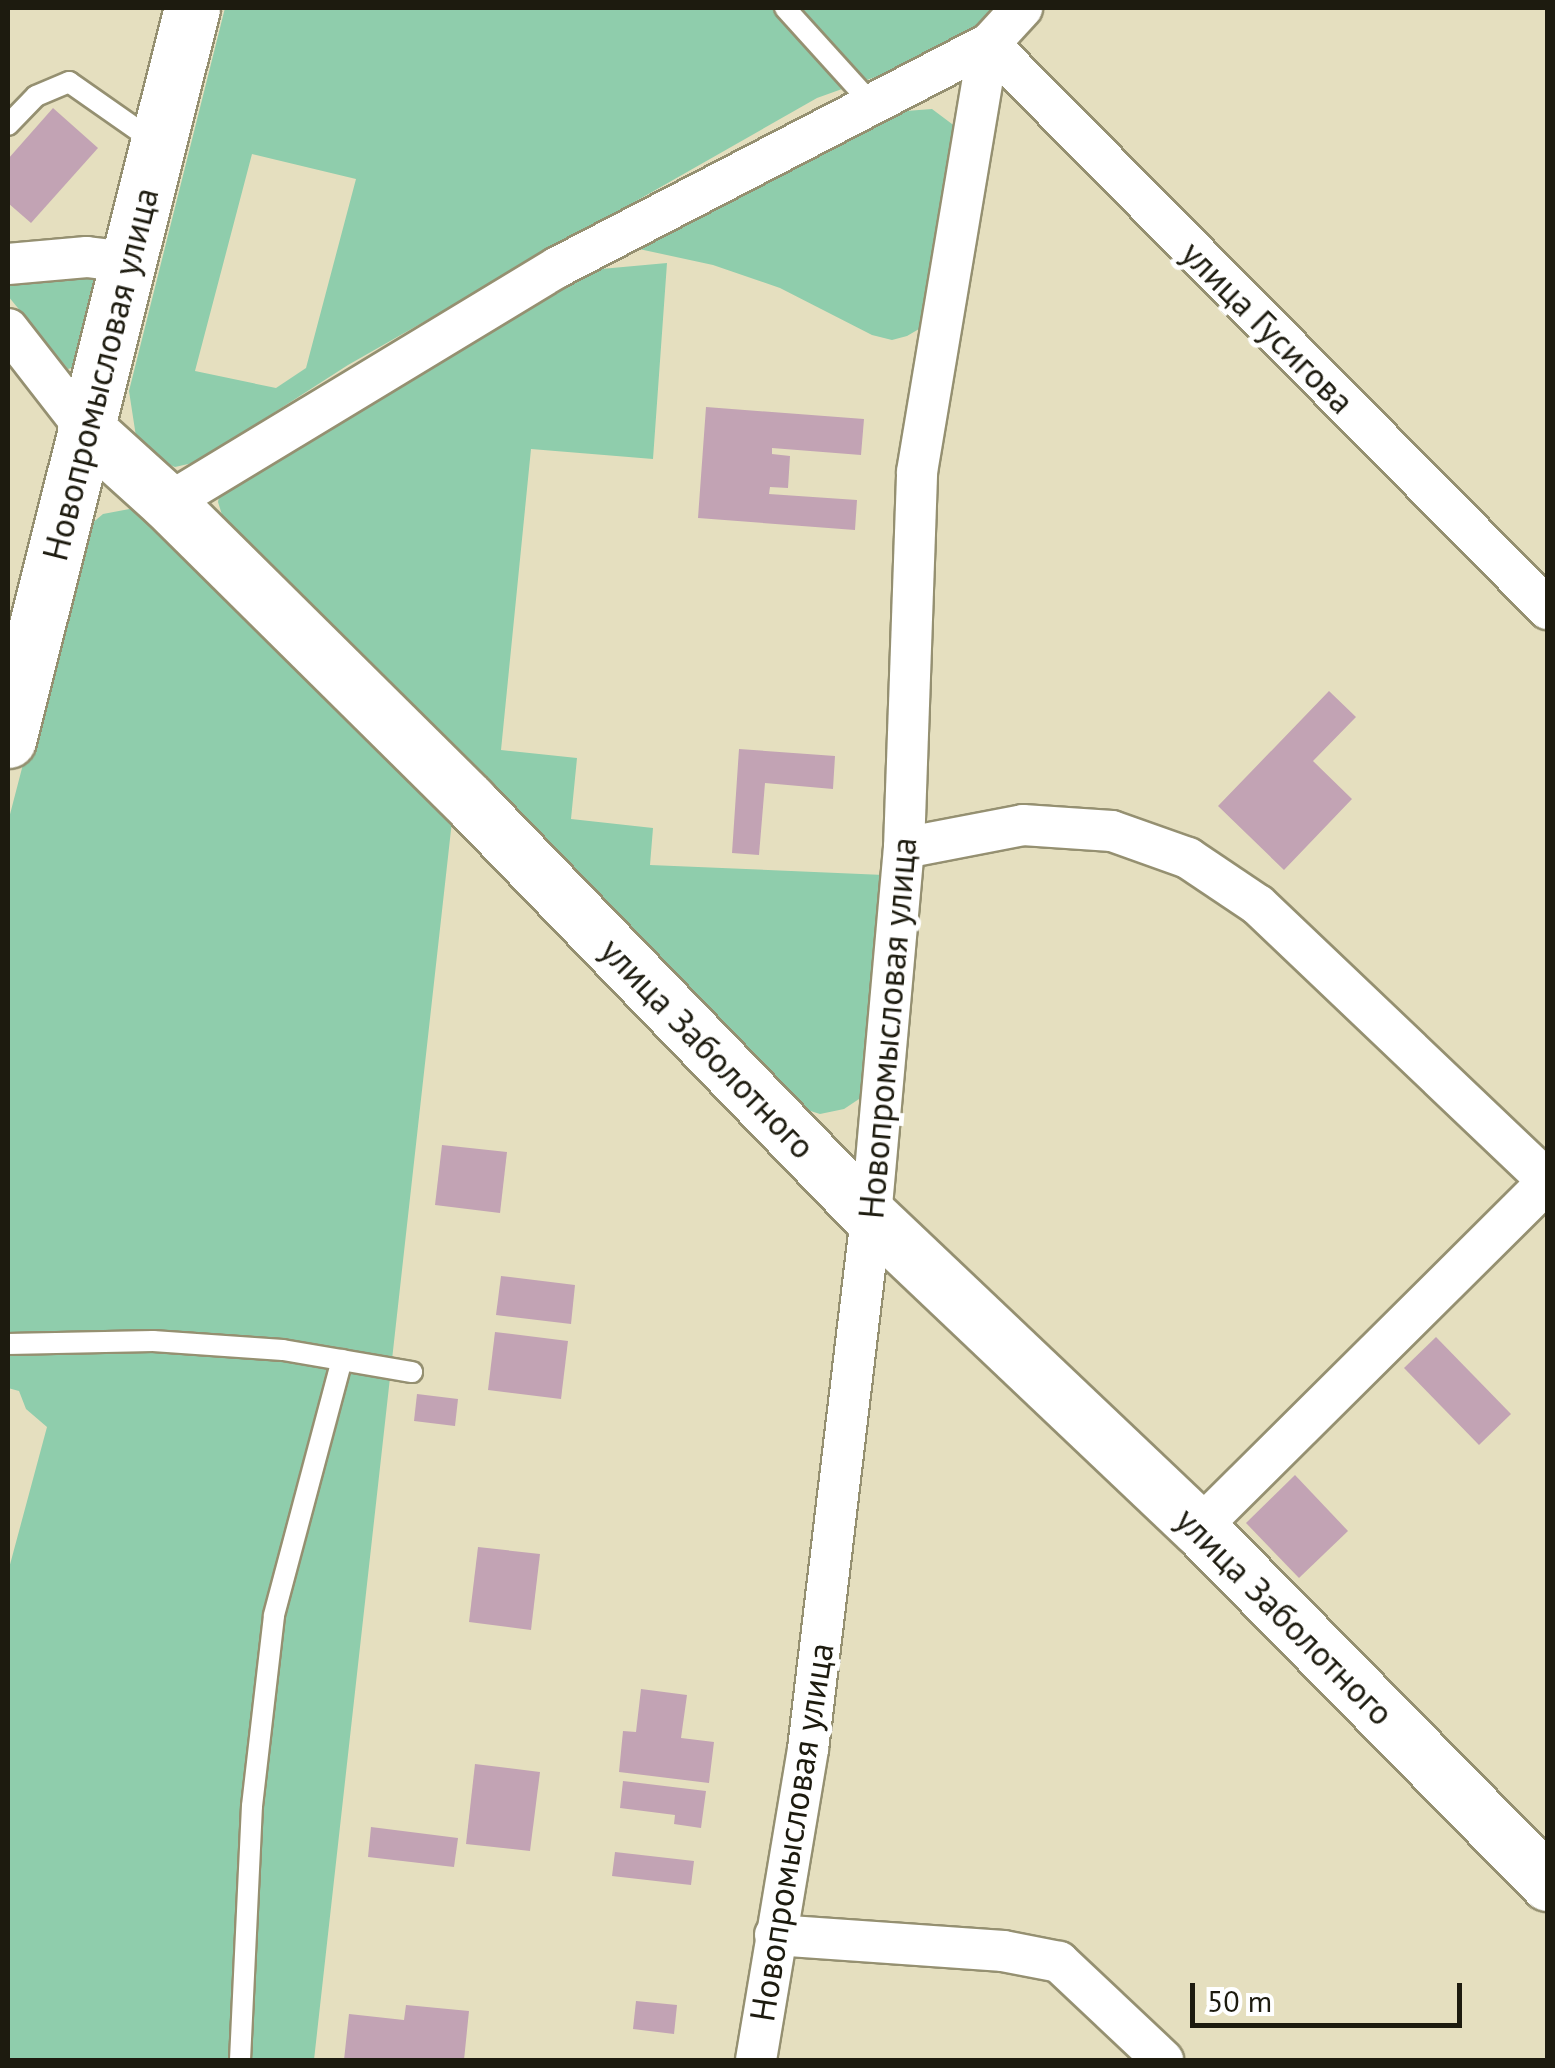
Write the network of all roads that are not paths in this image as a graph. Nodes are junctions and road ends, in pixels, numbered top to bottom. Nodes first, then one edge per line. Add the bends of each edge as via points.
1 (192, 8) edge
2 (784, 8) edge
3 (1022, 8) edge
4 (989, 44) junction
5 (872, 104) junction
6 (8, 125) edge
7 (158, 144) junction
8 (126, 262) junction
9 (8, 264) edge
10 (8, 329) edge
11 (84, 428) junction
12 (168, 503) junction
13 (1548, 609) edge
14 (8, 740) edge
15 (904, 848) junction
16 (1548, 1182) edge
17 (871, 1217) junction
18 (8, 1344) edge
19 (342, 1360) junction
20 (412, 1372) dead end
21 (1198, 1528) junction
22 (1548, 1884) edge
23 (775, 1935) junction
24 (240, 2060) edge
25 (756, 2060) edge
26 (1163, 2060) edge

1 - 7 street, Новопромысловая улица
2 - 5 lane
3 - 4 street
4 - 5 street
4 - 13 street, улица Гусигова
4 - 15 street, Новопромысловая улица via 917,472
5 - 12 street via 558,267
6 - 7 lane via 36,96 69,82
7 - 8 street, Новопромысловая улица
8 - 9 street via 87,257
8 - 11 street, Новопромысловая улица
10 - 11 street, улица Заболотного
11 - 12 street, улица Заболотного
11 - 14 street, Новопромысловая улица
12 - 17 street, улица Заболотного via 469,800
15 - 16 street via 1022,825 1112,830 1188,858 1258,905
15 - 17 street, Новопромысловая улица
16 - 21 street
17 - 21 street, улица Заболотного
17 - 23 street, Новопромысловая улица via 808,1749
18 - 19 lane via 153,1341
19 - 20 lane
19 - 24 lane via 274,1615 252,1806
21 - 22 street, улица Заболотного
23 - 25 street, Новопромысловая улица
23 - 26 street via 1003,1951 1059,1962

